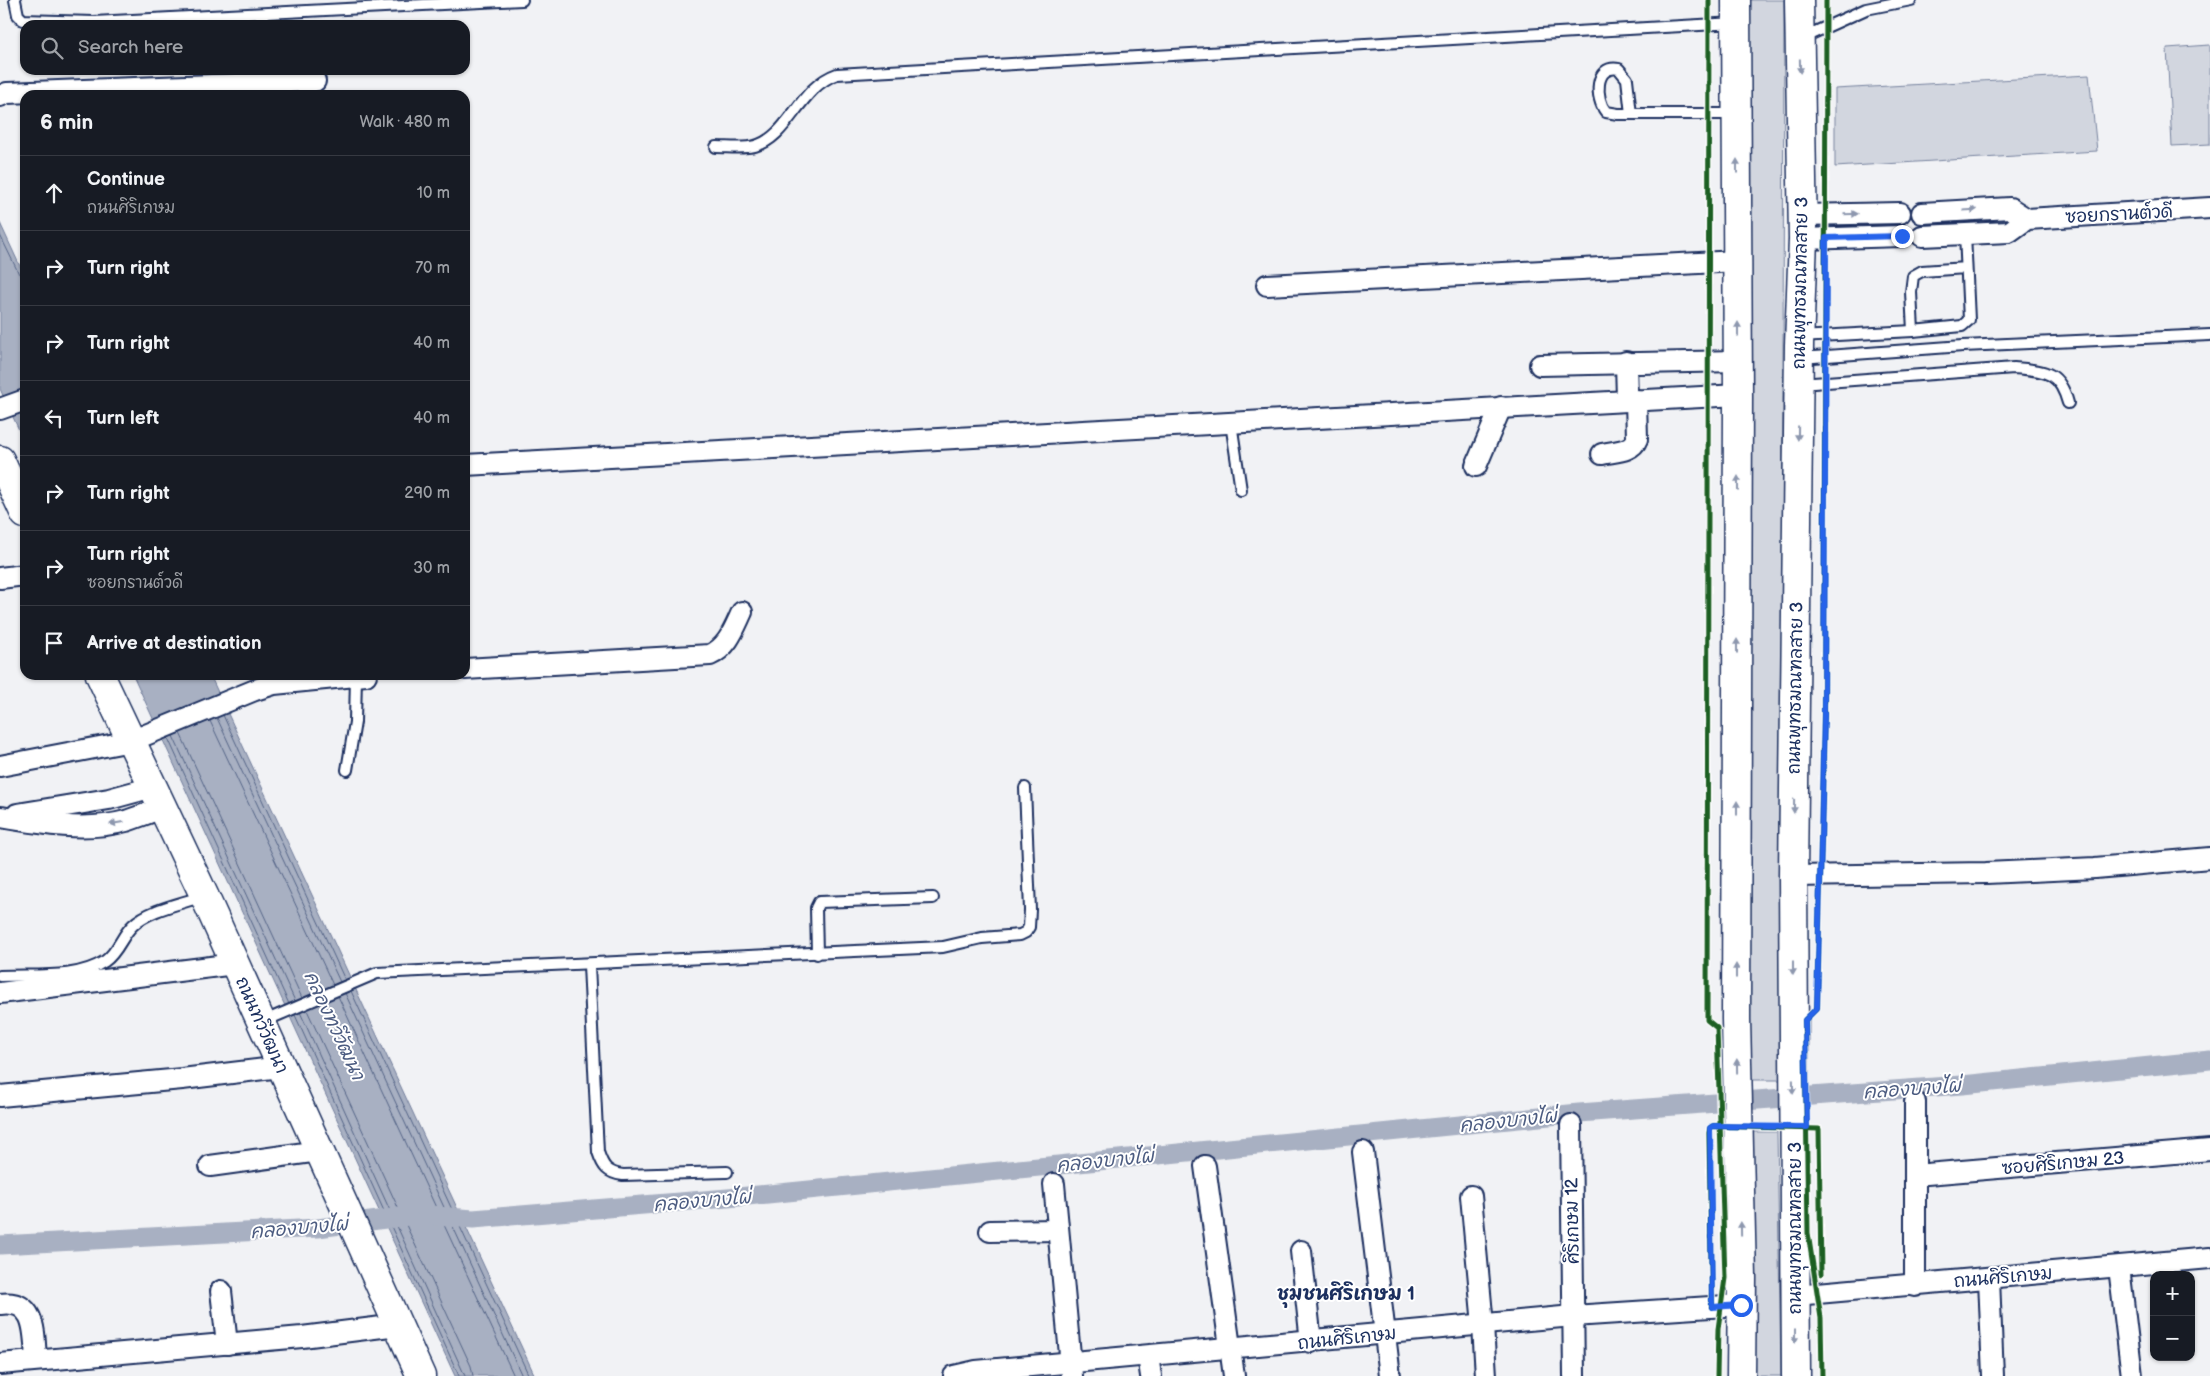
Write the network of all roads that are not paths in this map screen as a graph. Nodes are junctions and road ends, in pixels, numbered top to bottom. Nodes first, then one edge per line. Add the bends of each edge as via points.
1 (15, 0) edge
2 (522, 0) edge
3 (1799, 0) edge
4 (1911, 0) edge
5 (1865, 4) edge
6 (1736, 12) edge
7 (23, 20) edge
8 (125, 20) edge
9 (1800, 39) junction
10 (315, 81) dead end
11 (92, 90) edge
12 (20, 93) edge
13 (0, 96) edge
14 (1632, 114) junction
15 (1737, 114) junction
16 (716, 147) dead end
17 (2210, 208) edge
18 (1900, 213) dead end
19 (1922, 213) dead end
20 (2027, 219) junction
21 (1802, 227) junction
22 (1964, 234) junction
23 (1738, 261) junction
24 (1966, 268) junction
25 (1267, 285) dead end
26 (1913, 331) junction
27 (2210, 335) edge
28 (1799, 360) junction
29 (1738, 361) junction
30 (1626, 362) junction
31 (1540, 365) dead end
32 (1738, 395) junction
33 (1632, 400) junction
34 (20, 402) edge
35 (2068, 403) dead end
36 (1501, 407) junction
37 (1, 409) edge
38 (1230, 422) junction
39 (1602, 454) dead end
40 (0, 460) edge
41 (470, 465) edge
42 (1476, 466) dead end
43 (6, 487) edge
44 (1241, 490) dead end
45 (20, 507) edge
46 (20, 576) edge
47 (0, 578) edge
48 (742, 612) dead end
49 (470, 669) edge
50 (102, 680) edge
51 (315, 680) edge
52 (356, 680) edge
53 (131, 741) junction
54 (0, 766) edge
55 (348, 770) dead end
56 (1025, 788) dead end
57 (158, 797) junction
58 (1, 817) edge
59 (2210, 858) edge
60 (1793, 876) junction
61 (204, 895) junction
62 (933, 898) dead end
63 (816, 954) junction
64 (234, 964) junction
65 (589, 965) junction
66 (0, 976) edge
67 (0, 993) edge
68 (261, 1023) junction
69 (281, 1067) junction
70 (0, 1096) edge
71 (1915, 1102) dead end
72 (1571, 1125) dead end
73 (2210, 1150) edge
74 (319, 1151) junction
75 (1363, 1152) dead end
76 (210, 1166) dead end
77 (1205, 1166) dead end
78 (727, 1172) dead end
79 (1915, 1175) junction
80 (1054, 1184) dead end
81 (1471, 1196) dead end
82 (1058, 1230) junction
83 (990, 1231) dead end
84 (1301, 1251) dead end
85 (2210, 1258) edge
86 (2119, 1267) junction
87 (1989, 1279) junction
88 (1915, 1286) junction
89 (221, 1291) dead end
90 (1795, 1295) junction
91 (0, 1304) edge
92 (1741, 1305) junction
93 (1573, 1316) junction
94 (398, 1325) junction
95 (1483, 1325) junction
96 (1386, 1334) junction
97 (1311, 1342) junction
98 (226, 1344) junction
99 (1230, 1349) junction
100 (36, 1360) junction
101 (0, 1364) edge
102 (1149, 1366) edge
103 (1071, 1370) edge
104 (421, 1376) edge
105 (954, 1376) edge
106 (1234, 1376) edge
107 (1390, 1376) edge
108 (1486, 1376) edge
109 (1574, 1376) edge
110 (1741, 1376) edge
111 (1796, 1376) edge
112 (1993, 1376) edge
113 (2132, 1376) edge

1 - 7 lane via 18,15
2 - 8 lane
3 - 9 main road, ถนนพุทธมณฑลสาย 3
4 - 5 lane
5 - 9 lane via 1834,25
6 - 15 main road
6 - 16 lane via 837,74 825,78 803,98 768,140 754,146
9 -> 21 main road, ถนนพุทธมณฑลสาย 3
10 - 11 street
12 - 13 street
14 - 14 lane via 1610,114 1602,108 1598,88 1606,72 1615,68 1623,72
14 - 15 lane
23 -> 15 main road
17 - 20 street, ซอยกรานต์วดี
21 -> 18 street
19 -> 20 street, ซอยกรานต์วดี via 2010,208
20 - 22 street, ซอยกรานต์วดี via 2009,232
21 - 22 street, ซอยกรานต์วดี via 1912,236
21 - 28 main road, ถนนพุทธมณฑลสาย 3
22 - 24 lane
23 - 25 street
29 -> 23 main road
24 - 26 lane via 1922,271 1913,276
24 - 26 lane via 1968,323
26 - 28 lane
27 - 28 lane via 1963,346
28 - 35 lane via 2014,368 2044,372 2063,385
28 -> 60 main road, ถนนพุทธมณฑลสาย 3
29 - 30 street
29 - 32 main road
30 - 31 street
30 - 33 street
32 - 33 street
92 -> 32 main road via 1736,1019
33 - 36 street
33 - 39 street via 1637,439 1634,445
34 - 37 street
36 - 38 street
36 - 42 street
38 - 41 street
38 - 44 lane
40 - 43 main road
43 - 45 main road
46 - 47 street
48 - 49 street via 727,643 710,655
50 - 53 main road, ถนนทวีวัฒนา
51 - 53 street via 274,684 255,690
52 - 55 lane via 355,722
53 - 54 street
53 - 57 main road, ถนนทวีวัฒนา
56 - 63 lane via 1030,910 1026,932 943,947
57 - 58 street via 125,822 48,825
57 - 61 main road, ถนนทวีวัฒนา
59 - 60 street via 1986,873
60 -> 90 main road, ถนนพุทธมณฑลสาย 3
61 - 64 main road, ถนนทวีวัฒนา
61 - 66 lane via 142,918 105,961 85,969
62 - 63 lane via 819,902 816,908
63 - 65 lane
64 - 67 street
64 - 68 main road, ถนนทวีวัฒนา
65 - 68 lane via 377,973
65 - 78 lane via 598,1152 605,1169 612,1174 623,1175
68 - 69 main road, ถนนทวีวัฒนา
69 - 70 street
69 - 74 main road, ถนนทวีวัฒนา
71 - 79 street
72 - 93 street, ศิริเกษม 12
73 - 79 street, ซอยศิริเกษม 23
74 - 76 street
74 - 94 main road, ถนนทวีวัฒนา
75 - 96 street
77 - 99 street
79 - 88 street
80 - 82 street
81 - 95 street
82 - 83 street
82 - 103 street
84 - 97 street
85 - 86 street, ถนนศิริเกษม
86 - 87 street, ถนนศิริเกษม
86 - 113 street
87 - 88 street, ถนนศิริเกษม
87 - 112 street
88 - 90 street, ถนนศิริเกษม
89 - 98 street
90 -> 111 main road, ถนนพุทธมณฑลสาย 3
91 - 100 street via 19,1306 30,1314 34,1325
92 - 93 street, ถนนศิริเกษม
92 - 110 main road
93 - 95 street, ถนนศิริเกษม
93 - 109 street, ศิริเกษม 12
94 - 98 street
94 - 104 main road, ถนนทวีวัฒนา
95 - 96 street, ถนนศิริเกษม
95 - 108 street
96 - 97 street, ถนนศิริเกษม
96 - 107 street
97 - 99 street, ถนนศิริเกษม
98 - 100 street
99 - 102 street, ถนนศิริเกษม
99 - 106 street
100 - 101 street
102 - 103 street, ถนนศิริเกษม
103 - 105 street, ถนนศิริเกษม via 976,1371

